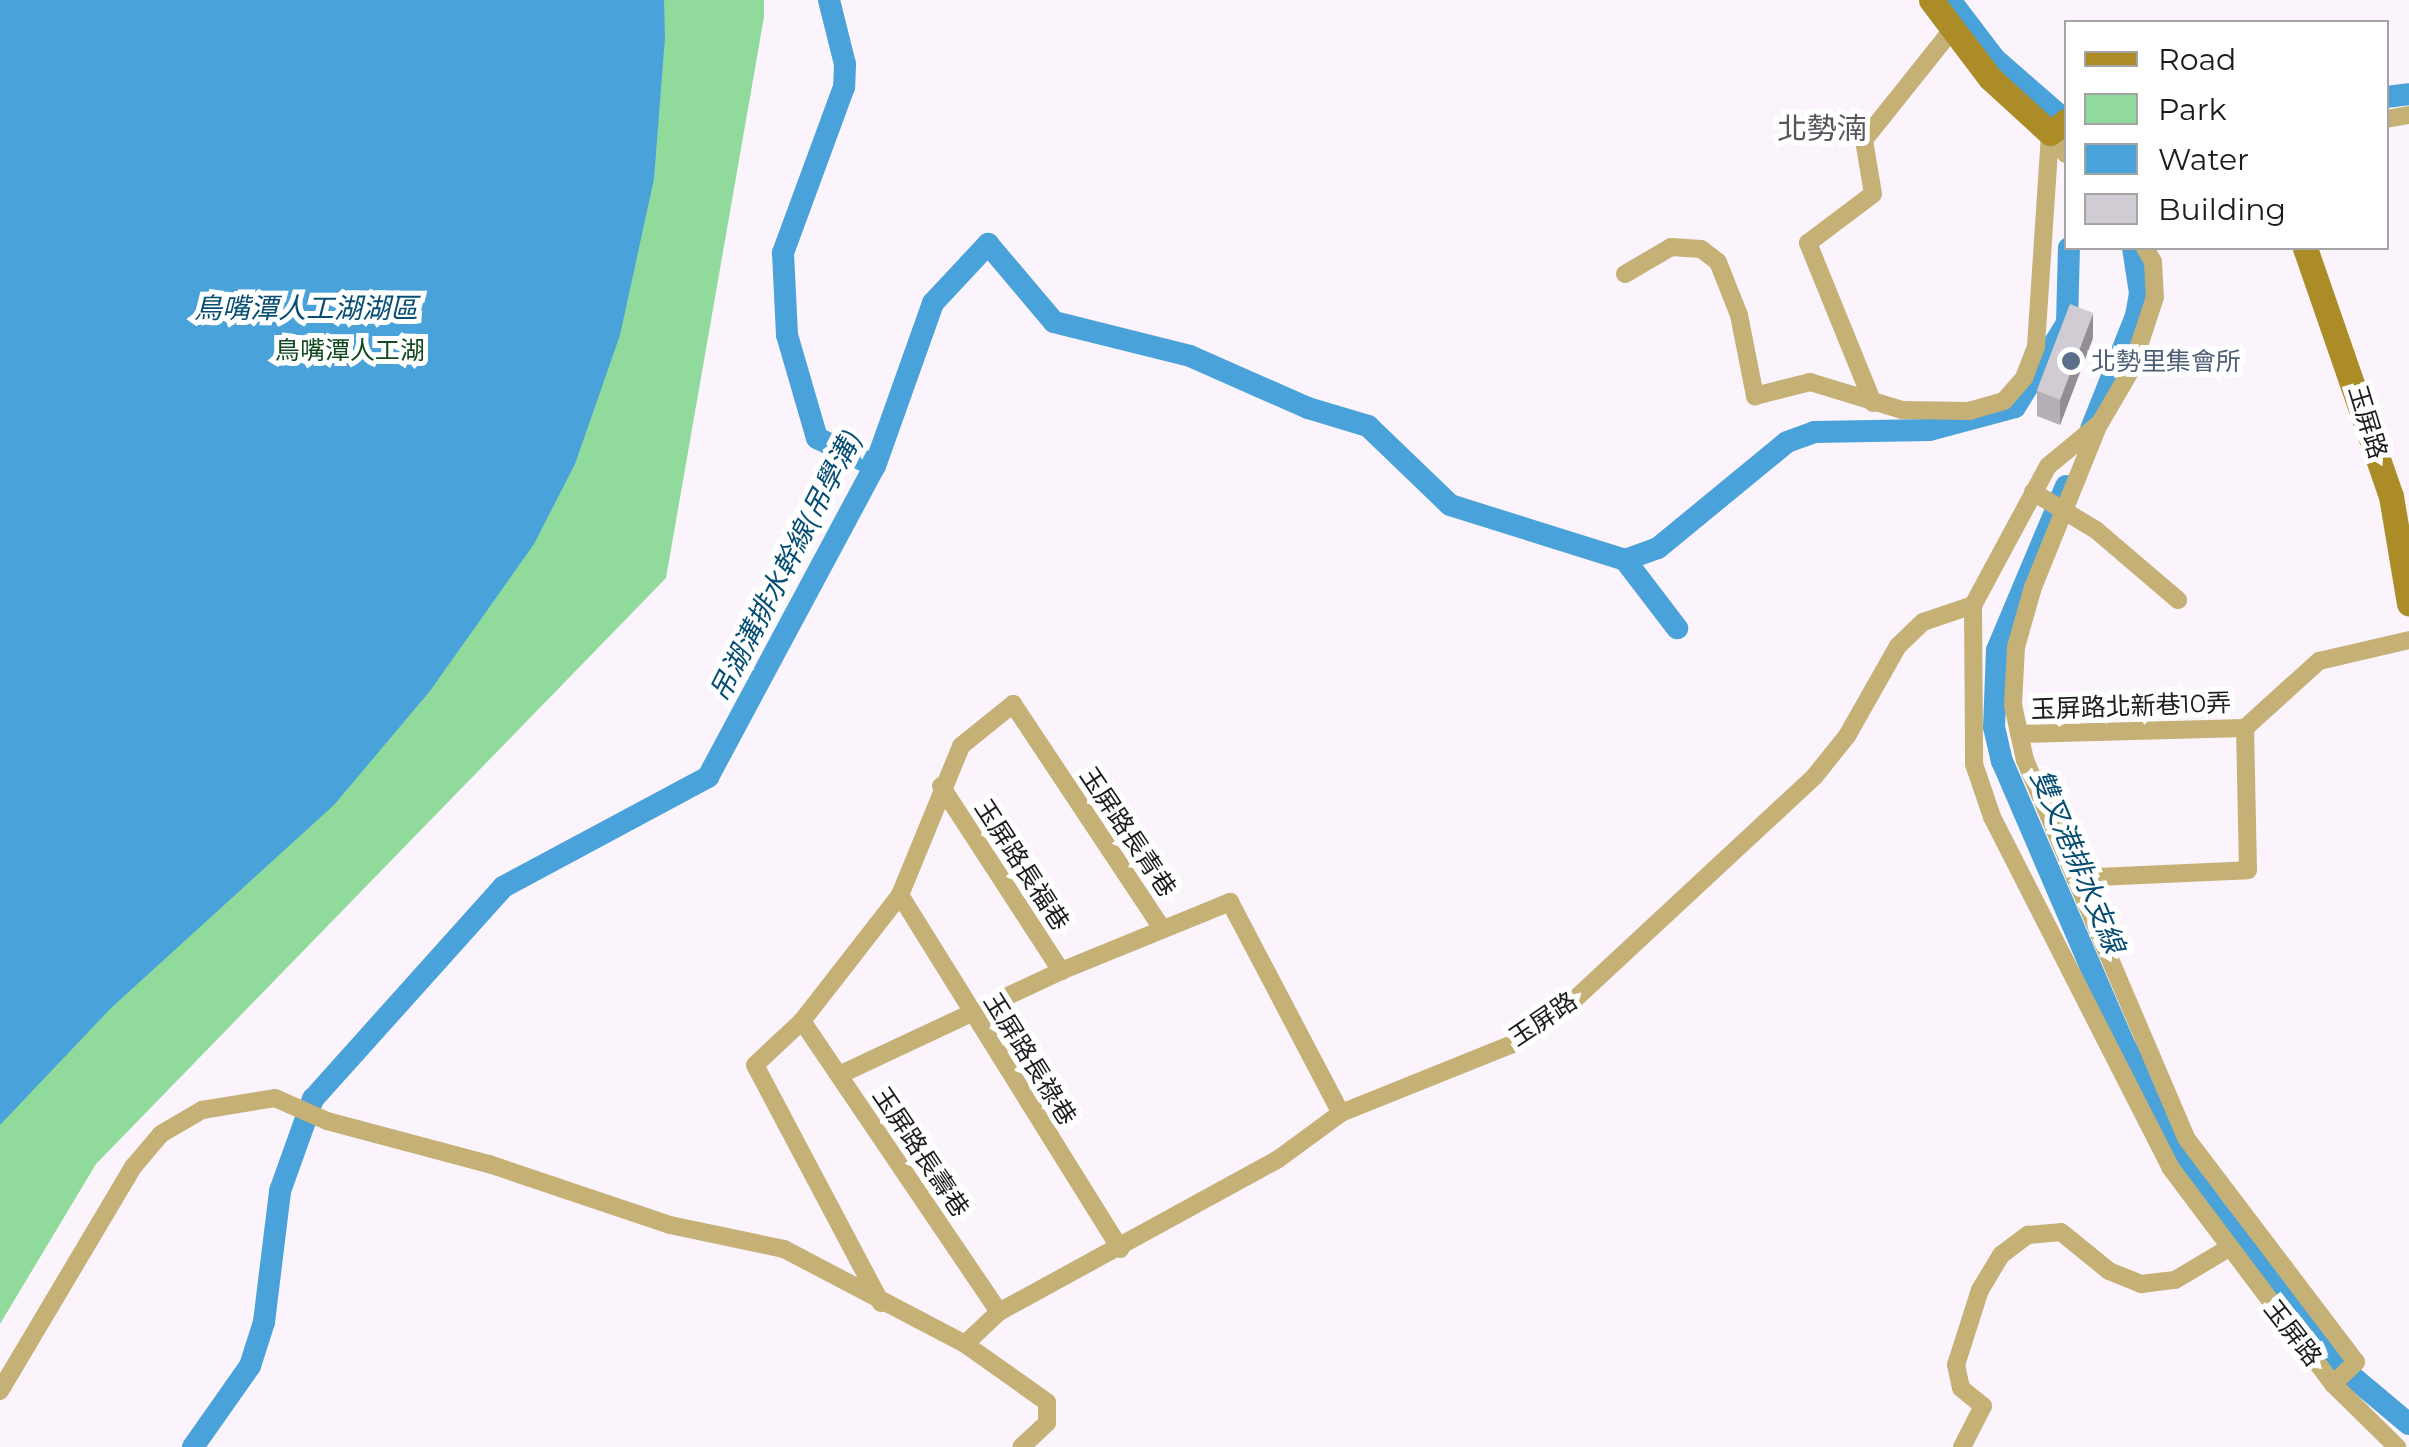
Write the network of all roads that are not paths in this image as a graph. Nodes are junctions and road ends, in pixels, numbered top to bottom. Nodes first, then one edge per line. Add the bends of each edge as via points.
1 (1931, 0) edge
2 (1951, 31) junction
3 (2059, 137) edge
4 (2146, 250) edge
5 (2306, 250) edge
6 (1625, 274) dead end
7 (1873, 403) junction
8 (2100, 423) junction
9 (2032, 492) junction
10 (2068, 513) junction
11 (2178, 600) dead end
12 (2409, 602) edge
13 (1972, 605) junction
14 (2409, 640) edge
15 (2245, 728) junction
16 (2019, 734) junction
17 (941, 786) junction
18 (2075, 878) junction
19 (900, 894) junction
20 (1161, 927) junction
21 (1061, 971) junction
22 (971, 1011) junction
23 (802, 1021) junction
24 (839, 1075) junction
25 (1340, 1114) junction
26 (1120, 1248) junction
27 (2228, 1248) junction
28 (881, 1304) junction
29 (999, 1312) junction
30 (965, 1344) junction
31 (2333, 1384) junction
32 (0, 1391) edge
33 (1021, 1447) edge
34 (1962, 1447) edge
35 (2397, 1447) edge

1 - 2 street
2 - 3 street
2 - 7 street via 1864,140 1874,194 1808,244
3 - 7 street via 2046,196 2036,346 2024,378 2004,401 1970,411
4 - 8 street, 玉屏路 via 2154,262 2156,298 2131,370
5 - 12 street, 玉屏路 via 2391,496
6 - 7 street via 1671,248 1701,248 1718,262 1739,315 1755,396 1810,382
8 - 9 street, 玉屏路 via 2048,466
8 - 10 street
9 - 10 street
9 - 13 street, 玉屏路
10 - 11 street
10 - 16 street via 2033,586 2016,647
13 - 25 street, 玉屏路 via 1923,622 1898,646 1847,736 1814,777 1574,1000 1515,1043
13 - 27 street, 玉屏路 via 1974,764 1992,816 2170,1167
14 - 15 street via 2319,661
15 - 16 street, 玉屏路北新巷10弄
15 - 18 street via 2248,870
16 - 18 street
17 - 19 street
17 - 20 street, 玉屏路長青巷 via 961,746 1013,704
17 - 21 street, 玉屏路長福巷
18 - 31 street via 2186,1138 2356,1362
19 - 22 street, 玉屏路長祿巷
19 - 23 street
20 - 21 street
20 - 25 street, 玉屏路長青巷 via 1230,902
21 - 22 street
22 - 24 street
22 - 26 street, 玉屏路長祿巷
23 - 24 street, 玉屏路長壽巷
23 - 28 street via 754,1065
24 - 29 street, 玉屏路長壽巷
25 - 26 street, 玉屏路 via 1277,1160
26 - 29 street, 玉屏路
27 - 31 street, 玉屏路
27 - 34 street via 2174,1280 2141,1284 2109,1272 2061,1232 2028,1235 2001,1255 1980,1290 1956,1364 1961,1388 1983,1406
28 - 30 street
28 - 32 street via 784,1248 670,1225 488,1164 327,1121 275,1098 202,1110 161,1134 133,1167
29 - 30 street, 玉屏路
30 - 33 street via 1047,1402 1048,1423
31 - 35 street, 玉屏路

